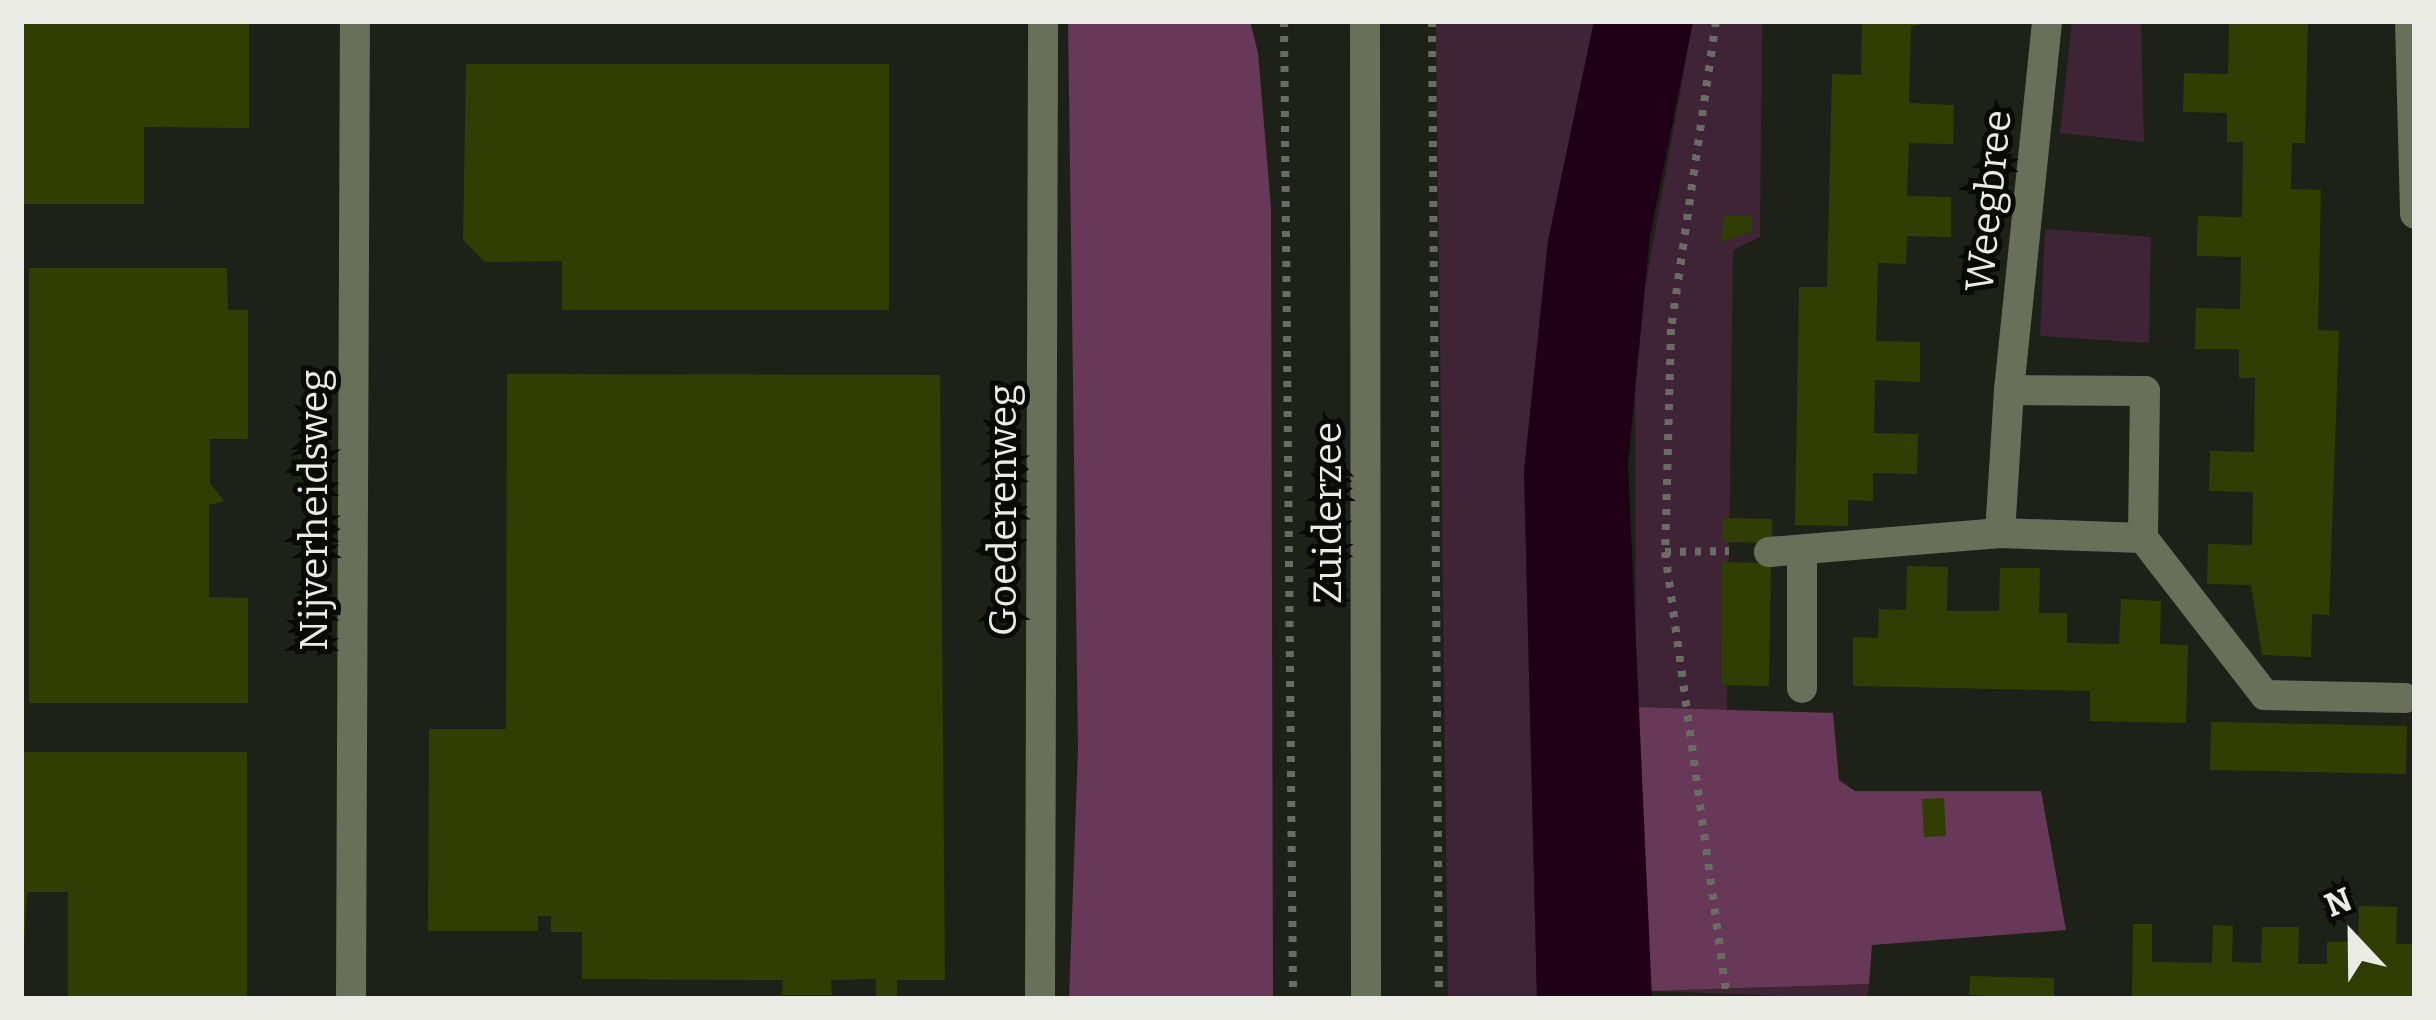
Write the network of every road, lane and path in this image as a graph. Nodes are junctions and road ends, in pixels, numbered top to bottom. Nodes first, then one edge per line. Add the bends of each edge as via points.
1 (355, 21) edge
2 (1043, 21) edge
3 (1284, 21) edge
4 (1432, 21) edge
5 (1715, 21) edge
6 (2047, 21) edge
7 (2410, 21) edge
8 (1358, 23) edge
9 (2415, 214) edge
10 (2009, 389) junction
11 (2000, 533) junction
12 (2143, 538) junction
13 (1712, 551) dead end
14 (1665, 552) junction
15 (1769, 552) dead end
16 (1802, 553) junction
17 (1802, 688) dead end
18 (2405, 698) dead end
19 (351, 999) edge
20 (1040, 999) edge
21 (1293, 999) edge
22 (1366, 999) edge
23 (1439, 999) edge
24 (1727, 999) edge

1 - 19 street, Nijverheidsweg
2 - 20 street, Goederenweg
3 - 21 path
4 - 23 path
5 - 14 path via 1671,329
6 - 10 street, Weegbree
7 - 9 street
8 - 22 street, Zuiderzee
10 - 11 street, Weegbree
10 - 12 street via 2145,391
11 - 12 street
11 - 16 street
12 - 18 street via 2265,695
13 - 14 path
14 - 24 path
15 - 16 street
16 - 17 street

